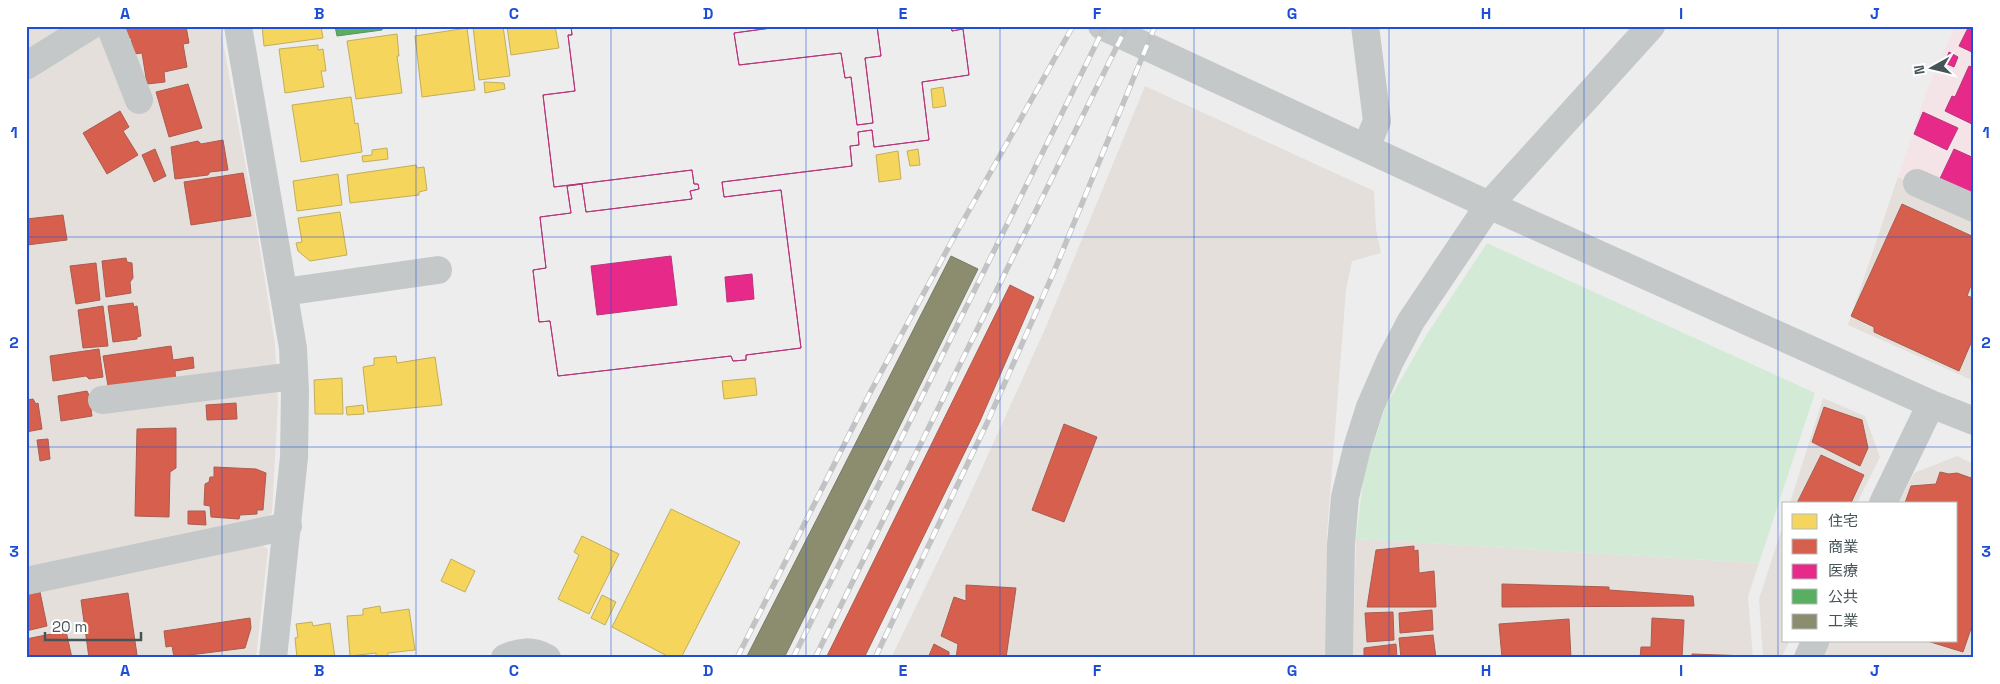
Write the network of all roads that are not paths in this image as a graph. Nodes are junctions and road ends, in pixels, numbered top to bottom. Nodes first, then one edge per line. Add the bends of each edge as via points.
1 (90, 26) edge
2 (110, 26) edge
3 (238, 26) edge
4 (1102, 26) edge
5 (1365, 26) edge
6 (1651, 26) edge
7 (26, 66) edge
8 (139, 100) dead end
9 (1366, 148) junction
10 (1916, 183) dead end
11 (1489, 205) junction
12 (1974, 208) edge
13 (438, 270) dead end
14 (284, 292) junction
15 (294, 376) junction
16 (102, 400) dead end
17 (1931, 404) junction
18 (1974, 421) edge
19 (1883, 502) edge
20 (288, 526) junction
21 (26, 581) edge
22 (1815, 642) edge
23 (273, 658) edge
24 (505, 658) edge
25 (547, 658) edge
26 (1339, 658) edge
27 (1808, 658) edge

1 - 7 street
2 - 8 street
3 - 14 street
4 - 9 street
5 - 9 street via 1377,121
6 - 11 street
9 - 11 street
10 - 12 street
11 - 17 street
11 - 26 street via 1411,321 1370,406 1356,448 1344,497 1340,545
13 - 14 street
14 - 15 street
15 - 16 street
15 - 20 street via 294,457
17 - 18 street
17 - 19 street
20 - 21 street
20 - 23 street
22 - 27 street
24 - 25 street via 518,652 536,652

